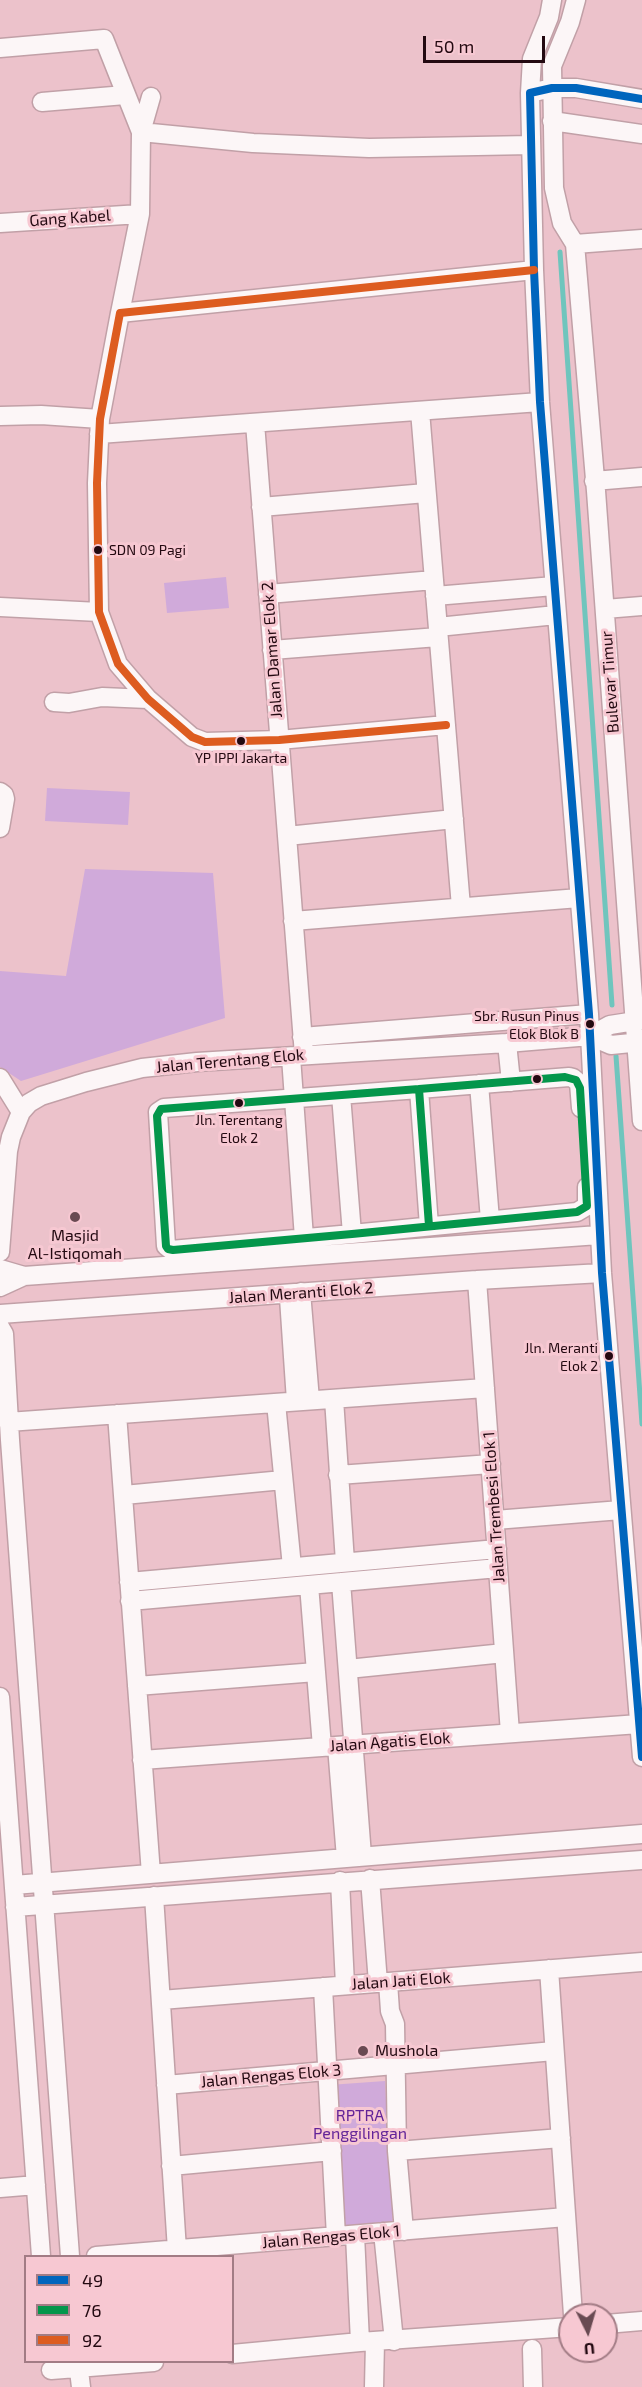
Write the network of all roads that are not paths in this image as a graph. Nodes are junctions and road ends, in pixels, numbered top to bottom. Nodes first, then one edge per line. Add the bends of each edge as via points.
1 (552, 0) edge
2 (576, 0) edge
3 (0, 48) edge
4 (552, 88) junction
5 (530, 93) junction
6 (125, 95) junction
7 (151, 97) dead end
8 (642, 99) edge
9 (42, 102) dead end
10 (552, 121) junction
11 (141, 132) junction
12 (642, 134) edge
13 (531, 145) junction
14 (140, 214) junction
15 (0, 223) edge
16 (642, 239) edge
17 (575, 244) junction
18 (534, 270) junction
19 (120, 313) junction
20 (540, 402) junction
21 (420, 411) junction
22 (0, 416) edge
23 (255, 423) junction
24 (99, 427) junction
25 (642, 477) edge
26 (594, 481) junction
27 (426, 493) junction
28 (261, 507) junction
29 (554, 586) junction
30 (434, 588) junction
31 (268, 594) junction
32 (642, 606) edge
33 (0, 607) edge
34 (605, 609) junction
35 (99, 612) junction
36 (556, 615) junction
37 (438, 632) junction
38 (272, 650) junction
39 (148, 699) junction
40 (54, 702) dead end
41 (446, 725) junction
42 (279, 740) junction
43 (0, 792) edge
44 (454, 819) junction
45 (0, 828) edge
46 (287, 836) junction
47 (579, 898) junction
48 (461, 907) junction
49 (293, 921) junction
50 (589, 1014) junction
51 (638, 1021) edge
52 (590, 1036) junction
53 (639, 1042) edge
54 (507, 1043) junction
55 (299, 1050) junction
56 (0, 1078) edge
57 (511, 1082) junction
58 (479, 1084) junction
59 (419, 1089) junction
60 (341, 1095) junction
61 (295, 1099) junction
62 (21, 1112) junction
63 (642, 1121) edge
64 (490, 1220) junction
65 (429, 1226) junction
66 (352, 1234) junction
67 (599, 1235) junction
68 (304, 1238) junction
69 (0, 1249) edge
70 (0, 1269) edge
71 (602, 1273) junction
72 (24, 1276) junction
73 (477, 1280) junction
74 (0, 1287) edge
75 (295, 1293) junction
76 (0, 1314) edge
77 (0, 1327) edge
78 (485, 1388) junction
79 (334, 1399) junction
80 (303, 1401) junction
81 (276, 1403) junction
82 (117, 1414) junction
83 (8, 1422) junction
84 (490, 1464) junction
85 (338, 1475) junction
86 (283, 1480) junction
87 (123, 1495) junction
88 (621, 1510) junction
89 (495, 1520) junction
90 (497, 1549) junction
91 (345, 1563) junction
92 (292, 1567) junction
93 (498, 1568) junction
94 (129, 1582) junction
95 (341, 1582) junction
96 (309, 1585) junction
97 (130, 1601) junction
98 (504, 1653) junction
99 (348, 1669) junction
100 (316, 1672) junction
101 (137, 1686) junction
102 (0, 1697) edge
103 (639, 1724) junction
104 (510, 1733) junction
105 (338, 1746) junction
106 (642, 1757) edge
107 (142, 1760) junction
108 (642, 1834) edge
109 (6, 1854) edge
110 (354, 1857) junction
111 (642, 1860) edge
112 (151, 1874) junction
113 (355, 1880) junction
114 (42, 1883) junction
115 (14, 1885) junction
116 (154, 1896) junction
117 (44, 1904) junction
118 (15, 1906) junction
119 (642, 1962) edge
120 (549, 1969) junction
121 (383, 1982) junction
122 (345, 1985) junction
123 (323, 1987) junction
124 (161, 2000) junction
125 (554, 2051) junction
126 (396, 2064) junction
127 (328, 2071) junction
128 (166, 2085) junction
129 (561, 2138) junction
130 (332, 2151) junction
131 (397, 2151) junction
132 (171, 2166) junction
133 (36, 2185) junction
134 (0, 2188) edge
135 (566, 2217) junction
136 (404, 2231) junction
137 (383, 2232) junction
138 (355, 2235) junction
139 (336, 2236) junction
140 (177, 2250) junction
141 (42, 2255) edge
142 (70, 2255) edge
143 (110, 2255) edge
144 (572, 2303) edge
145 (642, 2321) edge
146 (618, 2323) edge
147 (558, 2327) edge
148 (394, 2341) junction
149 (368, 2342) junction
150 (532, 2349) dead end
151 (234, 2354) edge
152 (116, 2363) edge
153 (79, 2365) edge
154 (51, 2372) edge
155 (81, 2387) edge
156 (374, 2387) edge
157 (533, 2387) edge

1 - 5 street via 532,59
2 - 4 street via 552,66
3 - 6 street via 104,39
4 - 5 street
4 - 8 street
4 - 10 street
5 - 13 street
6 - 9 street
6 - 11 street
7 - 11 street
10 - 12 street
10 - 17 street via 554,188 562,223
11 - 13 street via 346,147
11 - 14 street
13 - 18 street
14 - 15 street, Gang Kabel
14 - 19 street
16 - 17 street
17 - 26 street, Bulevar Timur
18 - 19 street
18 - 20 street
19 - 24 street
20 - 21 street
20 - 29 street
21 - 23 street
21 - 27 street
22 - 24 street via 42,415
23 - 24 street
23 - 28 street, Jalan Damar Elok 2
24 - 35 street
25 - 26 street
26 - 34 street, Bulevar Timur
27 - 28 street
27 - 30 street
28 - 31 street, Jalan Damar Elok 2
29 - 30 street
29 - 36 street
30 - 31 street
30 - 37 street
31 - 38 street, Jalan Damar Elok 2
32 - 34 street
33 - 35 street
34 - 51 street, Bulevar Timur
35 - 39 street via 118,664
36 - 37 street
36 - 47 street
37 - 38 street
37 - 41 street
38 - 42 street, Jalan Damar Elok 2
39 - 40 street via 102,697
39 - 42 street via 192,737 205,742
41 - 42 street
41 - 44 street
42 - 46 street, Jalan Damar Elok 2
43 - 45 street via 6,799
44 - 46 street
44 - 48 street
46 - 49 street, Jalan Damar Elok 2
47 - 48 street
47 - 50 street
48 - 49 street
49 - 55 street, Jalan Damar Elok 2
50 - 52 street
50 - 55 street, Jalan Terentang Elok
51 - 52 street via 610,1025
51 - 53 street, Bulevar Timur
52 - 53 street via 611,1046
52 - 54 street, Jalan Terentang Elok
52 - 67 street
53 - 63 street, Bulevar Timur
54 - 55 street, Jalan Terentang Elok
54 - 57 street
55 - 61 street, Jalan Damar Elok 2
55 - 62 street, Jalan Terentang Elok via 142,1068 41,1096
56 - 62 street
57 - 58 street
57 - 64 street via 569,1077 579,1083 588,1203 577,1212
58 - 59 street
58 - 64 street
59 - 60 street
59 - 65 street
60 - 61 street
60 - 66 street
61 - 68 street, Jalan Damar Elok 2
61 - 68 street via 164,1108 157,1116 167,1248
62 - 69 street via 8,1150
64 - 65 street
65 - 66 street
66 - 68 street
67 - 71 street
67 - 72 street
70 - 72 street
71 - 73 street, Jalan Meranti Elok 2
71 - 88 street
72 - 74 street
73 - 75 street, Jalan Meranti Elok 2
73 - 78 street, Jalan Trembesi Elok 1
75 - 76 street, Jalan Meranti Elok 2
75 - 80 street
77 - 83 street via 4,1334
78 - 79 street
78 - 84 street, Jalan Trembesi Elok 1
79 - 80 street
79 - 85 street
80 - 81 street
81 - 82 street
81 - 86 street
82 - 83 street
82 - 87 street
83 - 114 street
84 - 85 street
84 - 89 street, Jalan Trembesi Elok 1
85 - 91 street
86 - 87 street
86 - 92 street
87 - 94 street
88 - 89 street
88 - 103 street
89 - 90 street, Jalan Trembesi Elok 1
90 - 91 street
90 - 93 street, Jalan Trembesi Elok 1
91 - 92 street
92 - 94 street
93 - 95 street
93 - 98 street, Jalan Trembesi Elok 1
94 - 97 street
95 - 96 street
95 - 99 street
96 - 97 street
96 - 100 street
97 - 101 street
98 - 99 street
98 - 104 street, Jalan Trembesi Elok 1
99 - 105 street
100 - 101 street
100 - 105 street
101 - 107 street
102 - 109 street
103 - 104 street, Jalan Agatis Elok
103 - 106 street
104 - 105 street, Jalan Agatis Elok
105 - 107 street, Jalan Agatis Elok
105 - 110 street
107 - 112 street
108 - 110 street
109 - 115 street
110 - 112 street
110 - 113 street
111 - 113 street
112 - 114 street
113 - 116 street
113 - 121 street
113 - 122 street
114 - 115 street
114 - 117 street
115 - 118 street
116 - 117 street
116 - 124 street
117 - 118 street
117 - 142 street
118 - 133 street
119 - 120 street, Jalan Jati Elok
120 - 121 street, Jalan Jati Elok
120 - 125 street
121 - 122 street, Jalan Jati Elok
121 - 126 street via 395,2024
122 - 123 street, Jalan Jati Elok
123 - 124 street, Jalan Jati Elok
123 - 127 street
124 - 128 street
125 - 126 street, Jalan Rengas Elok 3
125 - 129 street
126 - 127 street, Jalan Rengas Elok 3
126 - 131 street
127 - 128 street, Jalan Rengas Elok 3
127 - 130 street
128 - 132 street
129 - 131 street
129 - 135 street
130 - 132 street
130 - 139 street
131 - 136 street
132 - 140 street
133 - 134 street
133 - 141 street
135 - 136 street, Jalan Rengas Elok 1
135 - 144 street
136 - 137 street, Jalan Rengas Elok 1
137 - 138 street, Jalan Rengas Elok 1
137 - 148 street
138 - 139 street, Jalan Rengas Elok 1
138 - 149 street
139 - 140 street, Jalan Rengas Elok 1
140 - 143 street, Jalan Rengas Elok 1
145 - 146 street
147 - 148 street
148 - 149 street
149 - 151 street
149 - 156 street
150 - 157 street
152 - 153 street
153 - 154 street
153 - 155 street

